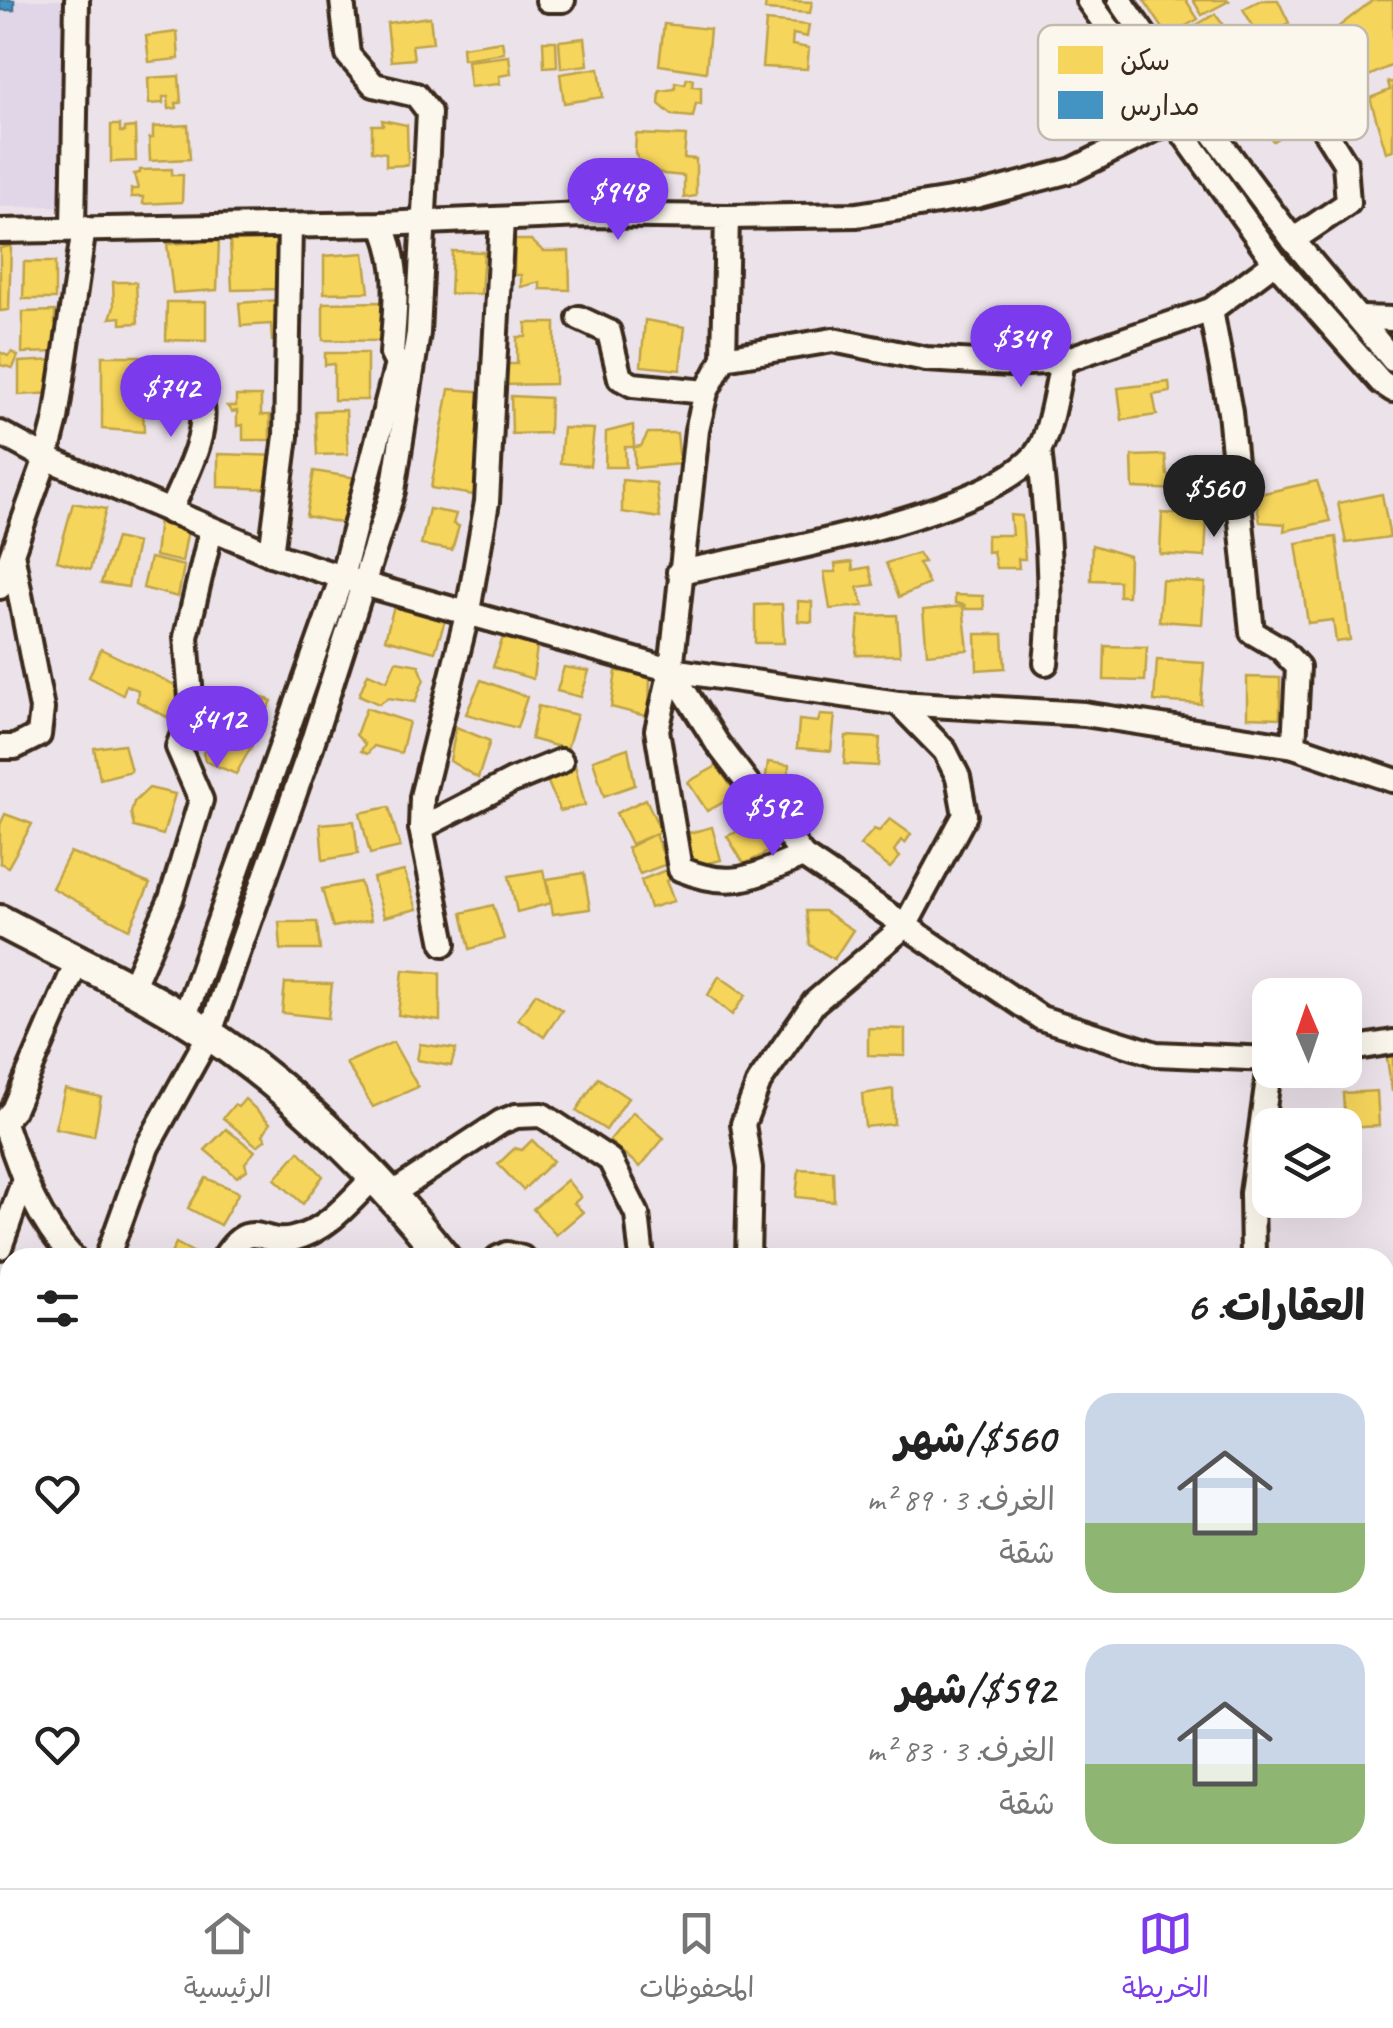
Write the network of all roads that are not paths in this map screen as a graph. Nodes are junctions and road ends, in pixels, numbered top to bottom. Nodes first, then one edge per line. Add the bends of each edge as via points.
1 (77, 0) edge
2 (342, 0) edge
3 (548, 0) edge
4 (563, 0) edge
5 (1088, 0) edge
6 (1120, 0) edge
7 (1106, 25) edge
8 (1138, 25) edge
9 (1133, 140) edge
10 (1187, 140) edge
11 (1219, 140) edge
12 (1331, 140) edge
13 (726, 217) junction
14 (502, 219) junction
15 (421, 221) junction
16 (382, 224) junction
17 (290, 226) junction
18 (79, 228) junction
19 (0, 230) edge
20 (1293, 240) junction
21 (1275, 262) junction
22 (1211, 310) junction
23 (579, 318) dead end
24 (1360, 318) junction
25 (1393, 319) edge
26 (724, 358) junction
27 (1393, 360) edge
28 (1062, 361) junction
29 (153, 372) dead end
30 (1393, 390) edge
31 (706, 392) junction
32 (0, 433) edge
33 (1039, 450) junction
34 (46, 458) junction
35 (170, 512) junction
36 (211, 530) junction
37 (12, 554) junction
38 (271, 554) junction
39 (679, 572) junction
40 (352, 580) junction
41 (0, 587) edge
42 (468, 611) junction
43 (1046, 663) dead end
44 (670, 670) junction
45 (898, 703) junction
46 (1294, 746) junction
47 (0, 747) edge
48 (561, 760) dead end
49 (1393, 780) edge
50 (421, 828) junction
51 (803, 856) junction
52 (0, 921) edge
53 (905, 926) junction
54 (444, 944) dead end
55 (77, 962) junction
56 (132, 988) junction
57 (197, 1027) junction
58 (1393, 1042) edge
59 (1362, 1047) edge
60 (1252, 1061) edge
61 (1266, 1088) edge
62 (2, 1124) edge
63 (24, 1178) junction
64 (384, 1185) junction
65 (0, 1248) edge
66 (64, 1248) edge
67 (111, 1248) edge
68 (230, 1248) edge
69 (436, 1248) edge
70 (641, 1248) edge
71 (748, 1248) edge
72 (1252, 1248) edge

1 - 18 street
2 - 15 street via 348,54 374,85 416,95 428,112
3 - 4 street
5 - 7 street
6 - 8 street
9 - 13 street via 1073,170 974,196 857,215
10 - 21 street
11 - 20 street
12 - 20 street via 1345,162 1348,203
13 - 14 street
13 - 26 street
14 - 15 street
14 - 42 street via 487,502
15 - 16 street
15 - 40 street via 414,365 393,491
16 - 17 street
16 - 40 street via 397,270 396,364
17 - 18 street
17 - 38 street via 286,436
18 - 19 street
18 - 34 street
20 - 24 street
21 - 22 street
21 - 30 street
22 - 28 street
22 - 46 street via 1230,412 1252,632 1298,667
23 - 31 street via 609,332 620,378
24 - 25 street
24 - 27 street
26 - 28 street via 833,340 926,359
26 - 31 street
28 - 33 street
29 - 35 street via 200,396 204,408 201,434
31 - 39 street
32 - 34 street
33 - 39 street via 1004,481 925,512 814,545
33 - 43 street via 1051,616
34 - 35 street
34 - 37 street
35 - 36 street
36 - 38 street
36 - 56 street via 186,638 192,710 178,747 200,800 171,899
37 - 41 street
37 - 47 street via 42,710 39,735
38 - 40 street
39 - 44 street
40 - 42 street
40 - 57 street via 310,750
42 - 44 street
42 - 50 street via 422,797
44 - 45 street
44 - 51 street
44 - 51 street via 658,730 680,869 736,882
45 - 46 street via 1084,714
45 - 53 street via 945,751 958,777 964,816
46 - 49 street
48 - 50 street
50 - 54 street
51 - 53 street
52 - 55 main road
53 - 60 street via 1042,1018 1156,1054
53 - 71 street via 814,1003 759,1082 744,1124
55 - 56 main road
55 - 62 street
56 - 57 main road
57 - 64 main road via 317,1120
57 - 67 street
58 - 59 street
61 - 72 street via 1252,1192
62 - 63 street
63 - 65 street
63 - 66 street via 48,1231
64 - 68 street via 294,1239 246,1236
64 - 69 main road
64 - 70 street via 501,1122 542,1115 610,1160 637,1214

